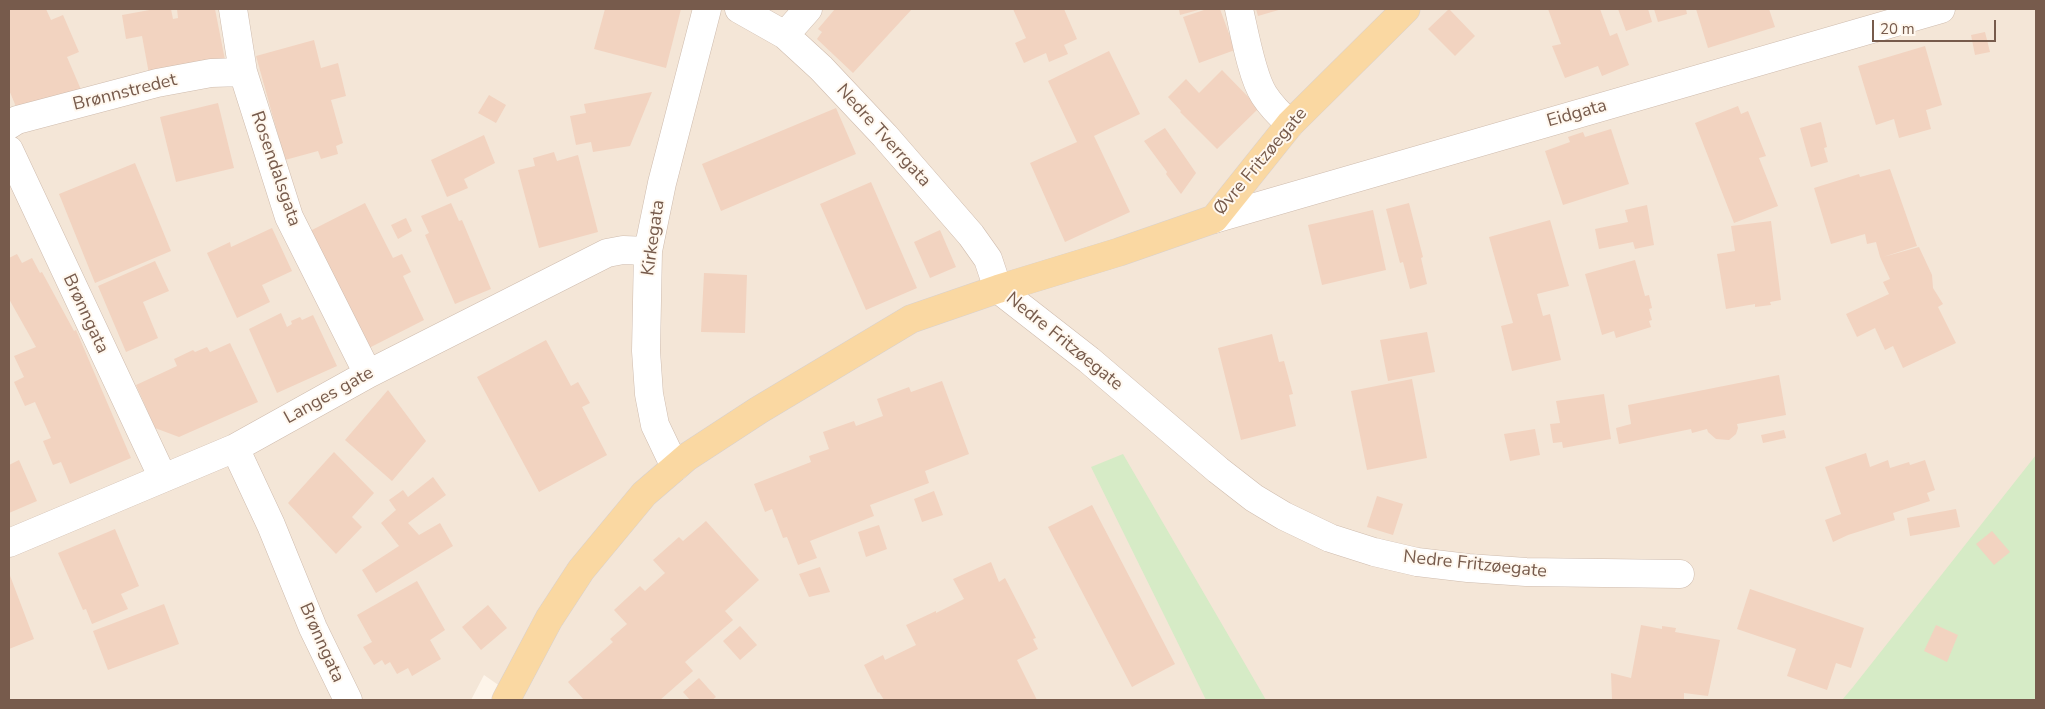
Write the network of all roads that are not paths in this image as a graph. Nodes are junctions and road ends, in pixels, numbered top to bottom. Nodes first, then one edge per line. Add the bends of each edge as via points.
1 (233, 9) edge
2 (706, 9) edge
3 (739, 9) edge
4 (808, 9) edge
5 (1238, 9) edge
6 (1406, 9) edge
7 (1941, 9) edge
8 (785, 35) junction
9 (243, 72) junction
10 (1290, 124) junction
11 (9, 125) edge
12 (9, 150) edge
13 (1214, 219) junction
14 (648, 250) junction
15 (998, 289) junction
16 (368, 374) junction
17 (235, 448) junction
18 (675, 467) junction
19 (163, 478) junction
20 (9, 543) edge
21 (1680, 574) dead end
22 (348, 700) edge
23 (506, 700) edge

1 - 9 street, Rosendalsgata
2 - 14 street, Kirkegata
3 - 8 street, Nedre Tverrgata
4 - 8 street
5 - 10 street via 1262,93
6 - 10 main road, Øvre Fritzøegate
7 - 13 street, Eidgata
8 - 15 street, Nedre Tverrgata via 821,68 971,235 988,259
9 - 11 street, Brønnstredet via 211,73 157,83 17,120
9 - 16 street, Rosendalsgata via 290,217
10 - 13 main road, Øvre Fritzøegate
12 - 19 street, Brønngata
13 - 15 main road, Øvre Fritzøegate
14 - 16 street, Langes gate via 607,253
14 - 18 street, Kirkegata via 646,351 649,394 655,425
15 - 18 main road, Nedre Fritzøegate via 911,319 730,428
15 - 21 street, Nedre Fritzøegate via 1089,360 1254,498 1330,538 1417,562 1468,568
16 - 17 street, Langes gate
17 - 19 street, Langes gate
17 - 22 street, Brønngata
18 - 23 main road, Nedre Fritzøegate via 644,494 581,570 549,619
19 - 20 street, Langes gate

